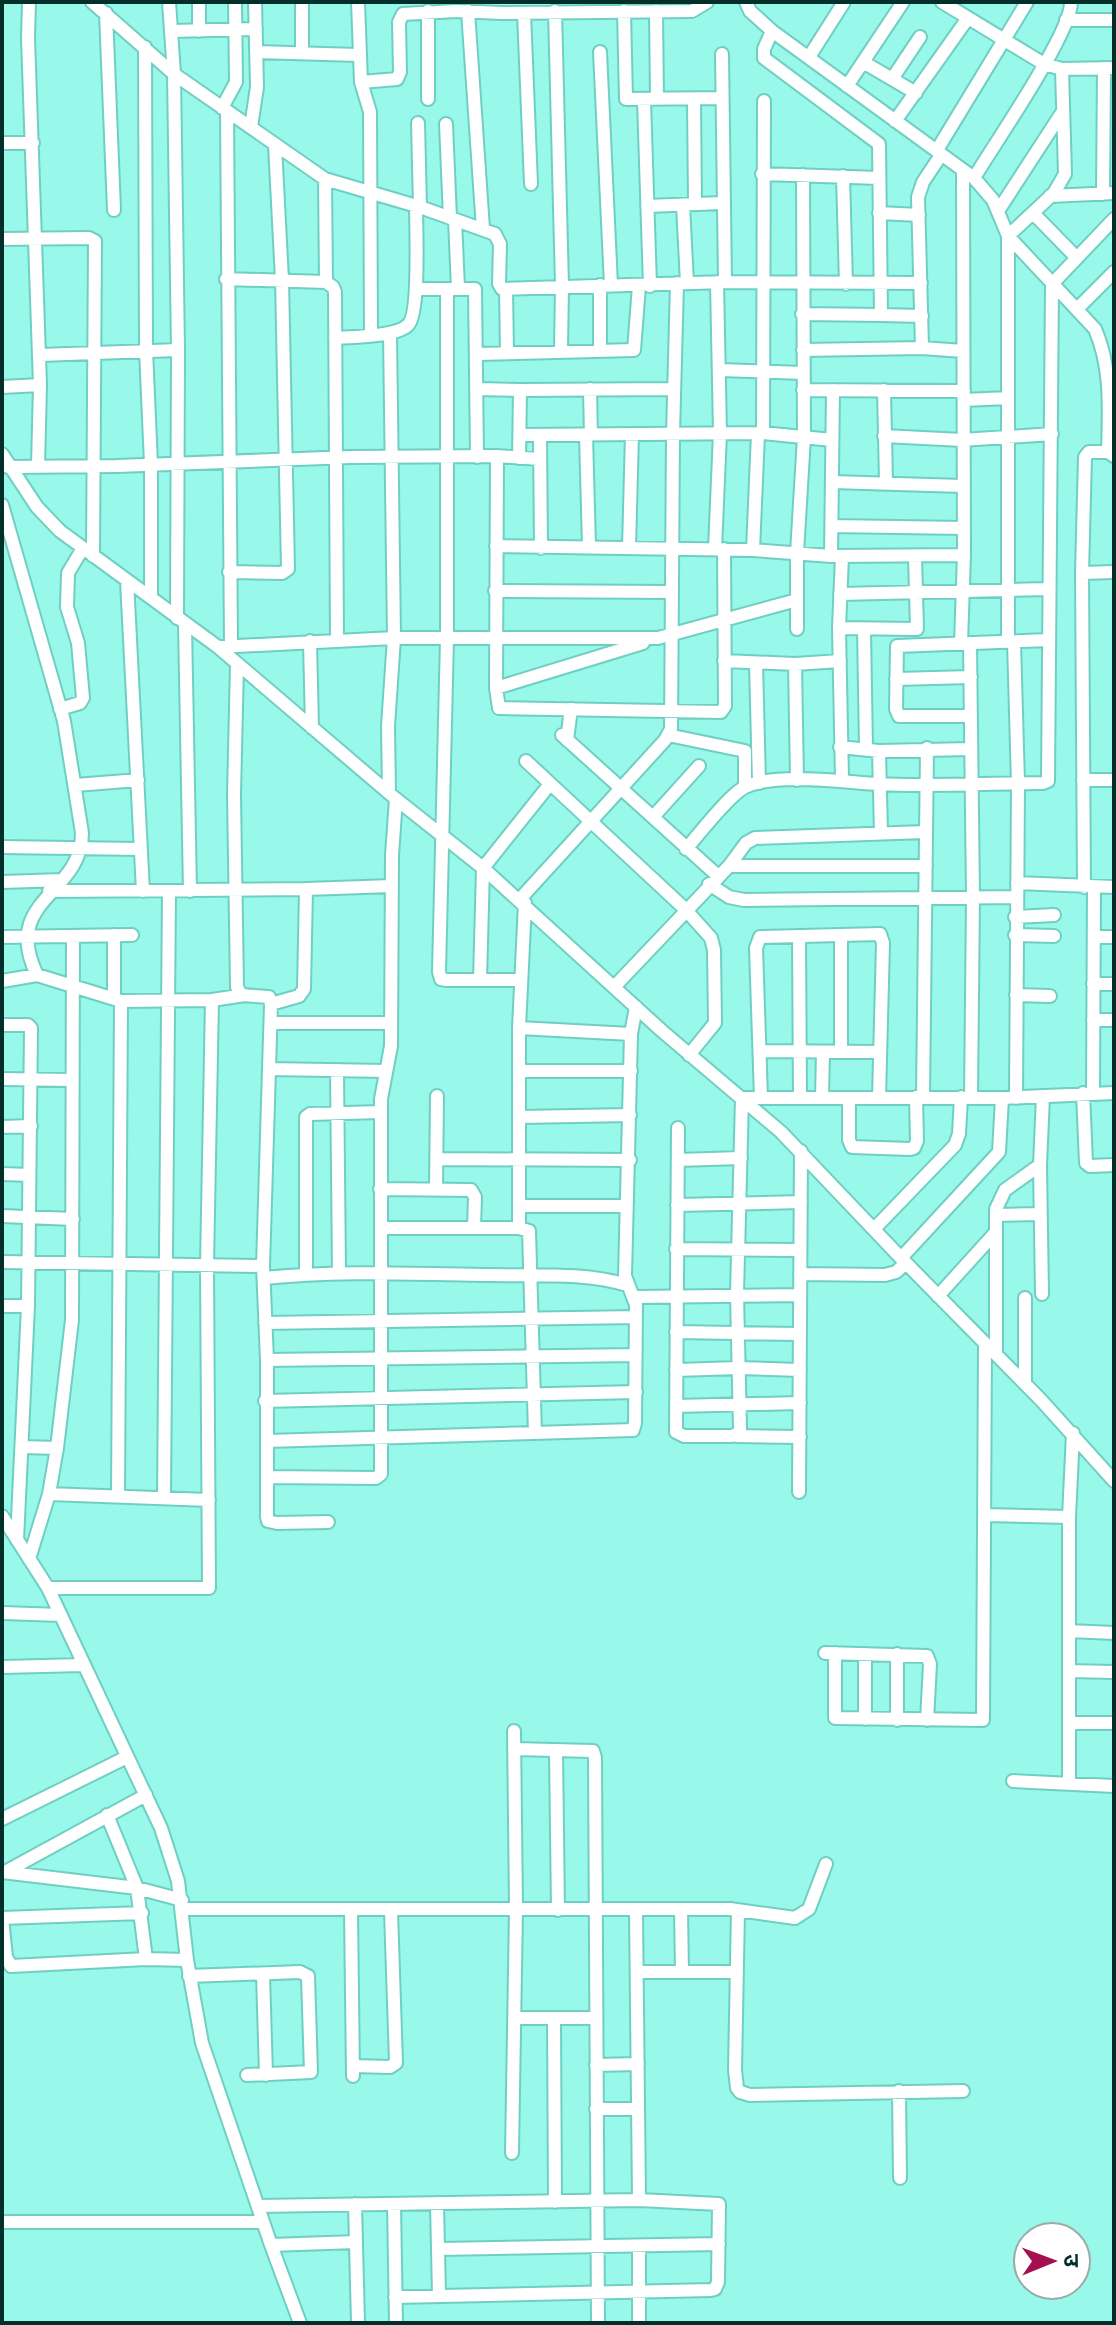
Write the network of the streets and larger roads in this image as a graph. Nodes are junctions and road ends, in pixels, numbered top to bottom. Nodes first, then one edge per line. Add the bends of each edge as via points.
1 (29, 2) edge
2 (169, 2) edge
3 (199, 2) edge
4 (235, 2) edge
5 (255, 2) edge
6 (302, 2) edge
7 (358, 2) edge
8 (746, 2) edge
9 (844, 2) edge
10 (903, 2) edge
11 (1027, 2) edge
12 (1071, 2) edge
13 (944, 3) edge
14 (700, 4) edge
15 (580, 6) edge
16 (101, 7) edge
17 (421, 8) edge
18 (460, 8) edge
19 (501, 8) edge
20 (547, 9) edge
21 (624, 11) junction
22 (656, 11) junction
23 (524, 13) junction
24 (968, 18) junction
25 (1066, 20) junction
26 (1114, 20) edge
27 (256, 29) junction
28 (171, 31) junction
29 (199, 31) junction
30 (235, 31) junction
31 (772, 31) junction
32 (920, 37) dead end
33 (1006, 40) junction
34 (145, 47) junction
35 (256, 52) junction
36 (302, 52) junction
37 (600, 52) dead end
38 (722, 54) dead end
39 (359, 55) junction
40 (809, 57) junction
41 (863, 62) junction
42 (1044, 64) junction
43 (1109, 68) edge
44 (1062, 69) junction
45 (174, 74) junction
46 (892, 79) junction
47 (361, 82) junction
48 (847, 86) junction
49 (916, 93) junction
50 (721, 98) junction
51 (428, 99) dead end
52 (651, 99) junction
53 (694, 99) junction
54 (764, 101) dead end
55 (224, 110) junction
56 (1063, 111) junction
57 (895, 121) junction
58 (418, 123) dead end
59 (446, 124) dead end
60 (251, 127) junction
61 (2, 143) edge
62 (33, 143) junction
63 (275, 145) junction
64 (939, 153) junction
65 (762, 174) junction
66 (803, 175) junction
67 (968, 175) junction
68 (843, 176) junction
69 (879, 178) junction
70 (325, 179) junction
71 (531, 184) dead end
72 (371, 194) junction
73 (1109, 194) edge
74 (1050, 196) junction
75 (722, 203) junction
76 (689, 204) junction
77 (647, 206) junction
78 (418, 207) junction
79 (114, 210) dead end
80 (998, 211) junction
81 (879, 213) junction
82 (1033, 213) junction
83 (919, 215) junction
84 (452, 219) junction
85 (1114, 219) edge
86 (483, 229) junction
87 (1008, 236) junction
88 (37, 238) junction
89 (2, 239) edge
90 (1077, 258) junction
91 (1114, 272) edge
92 (226, 279) junction
93 (282, 280) junction
94 (326, 282) junction
95 (721, 282) junction
96 (682, 283) junction
97 (763, 283) junction
98 (880, 283) junction
99 (921, 283) junction
100 (804, 284) junction
101 (846, 284) junction
102 (1052, 284) junction
103 (605, 285) junction
104 (562, 286) junction
105 (644, 286) junction
106 (452, 288) junction
107 (416, 289) junction
108 (506, 289) junction
109 (1077, 309) junction
110 (802, 314) junction
111 (881, 315) junction
112 (922, 316) junction
113 (390, 333) junction
114 (371, 335) junction
115 (335, 338) junction
116 (922, 348) junction
117 (146, 350) junction
118 (178, 350) junction
119 (561, 350) junction
120 (803, 350) junction
121 (600, 351) junction
122 (963, 351) junction
123 (96, 352) junction
124 (507, 353) junction
125 (477, 354) junction
126 (40, 355) junction
127 (720, 370) junction
128 (763, 372) junction
129 (803, 373) junction
130 (40, 385) junction
131 (2, 387) edge
132 (476, 389) junction
133 (590, 389) junction
134 (674, 389) junction
135 (520, 390) junction
136 (803, 390) junction
137 (833, 390) junction
138 (884, 390) junction
139 (964, 395) junction
140 (1008, 398) junction
141 (720, 433) junction
142 (632, 434) junction
143 (673, 434) junction
144 (760, 434) junction
145 (1052, 434) junction
146 (520, 435) junction
147 (540, 435) junction
148 (588, 435) junction
149 (884, 436) junction
150 (804, 437) junction
151 (1008, 439) junction
152 (832, 440) junction
153 (962, 440) junction
154 (2, 454) edge
155 (1111, 454) edge
156 (497, 456) junction
157 (477, 457) junction
158 (337, 458) junction
159 (392, 458) junction
160 (446, 458) junction
161 (519, 458) junction
162 (539, 459) junction
163 (284, 460) junction
164 (230, 461) junction
165 (151, 464) junction
166 (179, 464) junction
167 (38, 466) junction
168 (94, 466) junction
169 (8, 467) junction
170 (832, 482) junction
171 (886, 482) junction
172 (962, 486) junction
173 (2, 505) edge
174 (832, 526) junction
175 (963, 528) junction
176 (496, 546) junction
177 (589, 546) junction
178 (541, 548) junction
179 (629, 548) junction
180 (672, 548) junction
181 (720, 549) junction
182 (753, 550) junction
183 (88, 552) junction
184 (797, 553) junction
185 (964, 555) junction
186 (836, 556) junction
187 (915, 556) junction
188 (1114, 564) edge
189 (229, 572) junction
190 (1114, 572) edge
191 (1082, 573) junction
192 (127, 581) junction
193 (1048, 589) junction
194 (495, 591) junction
195 (671, 592) junction
196 (1009, 592) junction
197 (916, 593) junction
198 (962, 593) junction
199 (840, 594) junction
200 (151, 597) junction
201 (797, 600) junction
202 (723, 620) junction
203 (181, 622) junction
204 (839, 628) junction
205 (797, 629) dead end
206 (864, 629) junction
207 (917, 629) junction
208 (671, 636) junction
209 (394, 638) junction
210 (587, 638) junction
211 (658, 638) junction
212 (447, 639) junction
213 (337, 640) junction
214 (496, 640) junction
215 (1048, 640) junction
216 (310, 641) junction
217 (1011, 642) junction
218 (966, 643) junction
219 (917, 644) junction
220 (225, 647) junction
221 (591, 658) junction
222 (724, 661) junction
223 (840, 661) junction
224 (756, 663) junction
225 (237, 664) junction
226 (795, 664) junction
227 (971, 677) junction
228 (896, 679) junction
229 (496, 688) junction
230 (60, 709) junction
231 (571, 709) junction
232 (673, 710) junction
233 (971, 716) junction
234 (312, 728) junction
235 (668, 735) junction
236 (840, 747) junction
237 (927, 748) junction
238 (971, 749) junction
239 (872, 750) junction
240 (526, 761) dead end
241 (699, 766) dead end
242 (138, 780) junction
243 (797, 780) junction
244 (842, 780) junction
245 (1083, 780) junction
246 (1114, 780) edge
247 (759, 783) junction
248 (1018, 783) junction
249 (550, 784) junction
250 (878, 784) junction
251 (926, 784) junction
252 (76, 785) junction
253 (971, 785) junction
254 (620, 787) junction
255 (745, 787) junction
256 (392, 796) junction
257 (653, 817) junction
258 (588, 821) junction
259 (925, 832) junction
260 (881, 833) junction
261 (441, 836) junction
262 (2, 847) edge
263 (82, 847) junction
264 (140, 849) junction
265 (686, 849) junction
266 (729, 866) junction
267 (926, 866) junction
268 (483, 868) junction
269 (62, 880) junction
270 (713, 880) junction
271 (2, 882) edge
272 (1017, 883) junction
273 (392, 886) junction
274 (1089, 887) junction
275 (1114, 887) edge
276 (236, 889) junction
277 (306, 889) junction
278 (49, 891) junction
279 (143, 891) junction
280 (169, 891) junction
281 (190, 891) junction
282 (927, 897) junction
283 (973, 897) junction
284 (1016, 897) junction
285 (522, 901) junction
286 (685, 909) junction
287 (1054, 915) dead end
288 (1015, 917) junction
289 (114, 935) junction
290 (132, 935) dead end
291 (841, 935) junction
292 (1015, 935) junction
293 (73, 936) junction
294 (799, 936) junction
295 (1054, 936) dead end
296 (2, 937) edge
297 (24, 937) junction
298 (1094, 937) junction
299 (1114, 937) edge
300 (37, 975) junction
301 (480, 980) junction
302 (521, 980) junction
303 (2, 981) edge
304 (1093, 984) junction
305 (1114, 984) edge
306 (71, 986) junction
307 (614, 987) junction
308 (245, 995) junction
309 (1016, 995) junction
310 (1050, 996) dead end
311 (118, 1000) junction
312 (212, 1000) junction
313 (168, 1002) junction
314 (271, 1004) junction
315 (636, 1007) junction
316 (1093, 1020) junction
317 (1114, 1020) edge
318 (271, 1023) junction
319 (391, 1023) junction
320 (2, 1025) edge
321 (519, 1028) junction
322 (631, 1034) junction
323 (760, 1051) junction
324 (800, 1052) junction
325 (823, 1052) junction
326 (841, 1052) junction
327 (880, 1052) junction
328 (689, 1055) junction
329 (269, 1069) junction
330 (337, 1070) junction
331 (386, 1071) junction
332 (519, 1071) junction
333 (631, 1071) junction
334 (2, 1079) edge
335 (31, 1079) junction
336 (71, 1080) junction
337 (1088, 1093) junction
338 (1114, 1093) edge
339 (437, 1096) dead end
340 (1043, 1096) junction
341 (920, 1097) junction
342 (966, 1097) junction
343 (742, 1098) junction
344 (761, 1098) junction
345 (800, 1098) junction
346 (822, 1098) junction
347 (849, 1098) junction
348 (879, 1098) junction
349 (1002, 1098) junction
350 (1016, 1098) junction
351 (381, 1112) junction
352 (337, 1113) junction
353 (630, 1115) junction
354 (520, 1117) junction
355 (31, 1126) junction
356 (2, 1127) edge
357 (678, 1128) dead end
358 (801, 1151) junction
359 (741, 1158) junction
360 (437, 1159) junction
361 (520, 1160) junction
362 (630, 1160) junction
363 (678, 1160) junction
364 (1040, 1165) junction
365 (1114, 1165) edge
366 (2, 1174) edge
367 (29, 1175) junction
368 (380, 1189) junction
369 (436, 1189) junction
370 (801, 1202) junction
371 (740, 1204) junction
372 (677, 1205) junction
373 (519, 1206) junction
374 (626, 1206) junction
375 (1040, 1214) junction
376 (996, 1215) junction
377 (2, 1216) edge
378 (28, 1216) junction
379 (73, 1219) junction
380 (381, 1228) junction
381 (474, 1228) junction
382 (519, 1228) junction
383 (874, 1229) junction
384 (995, 1233) junction
385 (676, 1249) junction
386 (739, 1249) junction
387 (800, 1250) junction
388 (903, 1261) junction
389 (2, 1262) edge
390 (28, 1262) junction
391 (120, 1262) junction
392 (74, 1263) junction
393 (164, 1264) junction
394 (207, 1265) junction
395 (263, 1272) junction
396 (339, 1273) junction
397 (382, 1273) junction
398 (306, 1274) junction
399 (800, 1274) junction
400 (531, 1276) junction
401 (627, 1285) junction
402 (737, 1294) junction
403 (1042, 1294) dead end
404 (676, 1295) junction
405 (800, 1295) junction
406 (938, 1296) junction
407 (634, 1297) junction
408 (1025, 1298) dead end
409 (2, 1306) edge
410 (28, 1306) junction
411 (531, 1317) junction
412 (636, 1317) junction
413 (381, 1320) junction
414 (265, 1323) junction
415 (676, 1332) junction
416 (738, 1333) junction
417 (800, 1334) junction
418 (985, 1344) junction
419 (996, 1354) junction
420 (635, 1355) junction
421 (379, 1358) junction
422 (534, 1358) junction
423 (267, 1360) junction
424 (739, 1368) junction
425 (676, 1370) junction
426 (800, 1370) junction
427 (1025, 1384) junction
428 (636, 1392) junction
429 (535, 1396) junction
430 (381, 1399) junction
431 (265, 1401) junction
432 (740, 1403) junction
433 (800, 1403) junction
434 (676, 1406) junction
435 (535, 1433) junction
436 (1073, 1433) junction
437 (737, 1436) junction
438 (380, 1437) junction
439 (800, 1437) junction
440 (267, 1441) junction
441 (22, 1447) junction
442 (57, 1448) junction
443 (267, 1477) junction
444 (1114, 1481) edge
445 (799, 1492) dead end
446 (49, 1494) junction
447 (118, 1497) junction
448 (164, 1498) junction
449 (209, 1500) junction
450 (985, 1515) junction
451 (2, 1516) edge
452 (1069, 1517) junction
453 (328, 1522) dead end
454 (17, 1540) junction
455 (29, 1559) junction
456 (48, 1588) junction
457 (2, 1613) edge
458 (61, 1615) junction
459 (1069, 1631) junction
460 (1114, 1633) edge
461 (865, 1654) junction
462 (897, 1654) junction
463 (83, 1665) junction
464 (2, 1667) edge
465 (1069, 1671) junction
466 (1114, 1672) edge
467 (865, 1719) junction
468 (897, 1720) junction
469 (927, 1720) junction
470 (1070, 1723) junction
471 (1114, 1723) edge
472 (514, 1731) dead end
473 (514, 1749) junction
474 (556, 1750) junction
475 (127, 1757) junction
476 (1013, 1781) dead end
477 (1069, 1783) junction
478 (1114, 1786) edge
479 (146, 1795) junction
480 (107, 1815) junction
481 (2, 1819) edge
482 (826, 1864) dead end
483 (4, 1872) edge
484 (137, 1888) junction
485 (182, 1905) junction
486 (516, 1909) junction
487 (558, 1910) junction
488 (636, 1910) junction
489 (681, 1910) junction
490 (738, 1910) junction
491 (351, 1911) junction
492 (391, 1911) junction
493 (597, 1911) junction
494 (142, 1913) junction
495 (2, 1918) edge
496 (146, 1959) junction
497 (187, 1960) junction
498 (637, 1972) junction
499 (682, 1972) junction
500 (737, 1972) junction
501 (263, 1974) junction
502 (189, 1976) junction
503 (514, 2018) junction
504 (554, 2018) junction
505 (596, 2018) junction
506 (638, 2064) junction
507 (596, 2065) junction
508 (247, 2075) dead end
509 (266, 2075) junction
510 (899, 2091) junction
511 (963, 2091) dead end
512 (596, 2109) junction
513 (638, 2109) junction
514 (512, 2153) dead end
515 (900, 2178) dead end
516 (639, 2200) junction
517 (596, 2201) junction
518 (555, 2202) junction
519 (437, 2203) junction
520 (355, 2204) junction
521 (394, 2204) junction
522 (258, 2206) junction
523 (2, 2222) edge
524 (263, 2222) junction
525 (356, 2242) junction
526 (719, 2244) junction
527 (271, 2245) junction
528 (597, 2246) junction
529 (639, 2246) junction
530 (439, 2249) junction
531 (638, 2292) junction
532 (598, 2293) junction
533 (439, 2295) junction
534 (395, 2297) junction
535 (300, 2323) edge
536 (358, 2323) edge
537 (396, 2323) edge
538 (598, 2323) edge
539 (639, 2323) edge

1 - 62 street
2 - 28 street
3 - 29 street
4 - 30 street
5 - 27 street
6 - 36 street
7 - 39 street
8 - 31 street
9 - 40 street
10 - 41 street
11 - 33 street
12 - 25 street
13 - 24 street
14 - 22 street via 692,11
15 - 20 street
15 - 21 street
16 - 34 street
16 - 79 street
17 - 18 street
17 - 47 street via 399,18 397,79
17 - 51 street
18 - 19 street
18 - 86 street
19 - 23 street
20 - 23 street
20 - 104 street
21 - 22 street
21 - 52 street via 625,96
22 - 52 street
23 - 71 street
24 - 33 street
24 - 49 street
25 - 26 street
25 - 42 street
27 - 30 street
27 - 35 street
28 - 29 street
28 - 45 street
29 - 30 street
30 - 55 street via 236,82
31 - 40 street
31 - 69 street via 764,58 879,144
32 - 46 street
33 - 42 street
33 - 64 street
34 - 45 street
34 - 117 street
35 - 36 street
35 - 60 street
36 - 39 street
37 - 103 street
38 - 50 street
39 - 47 street
40 - 48 street
41 - 46 street
41 - 48 street
42 - 44 street
42 - 67 street
43 - 44 street
43 - 73 street
44 - 56 street
45 - 55 street
45 - 118 street
46 - 49 street
47 - 72 street via 370,112
48 - 57 street
49 - 57 street
50 - 53 street
50 - 75 street
52 - 53 street
52 - 77 street
53 - 76 street
54 - 65 street
55 - 60 street
55 - 92 street
56 - 74 street via 1065,174
56 - 80 street
57 - 64 street
58 - 78 street
59 - 84 street
60 - 63 street
61 - 62 street
62 - 88 street
63 - 70 street
63 - 93 street
64 - 67 street
64 - 83 street via 920,189
65 - 66 street
65 - 97 street
66 - 68 street
66 - 100 street
67 - 80 street via 986,189
67 - 122 street
68 - 69 street
68 - 101 street
69 - 81 street
70 - 72 street
70 - 94 street
72 - 78 street
72 - 114 street
73 - 74 street
74 - 82 street
75 - 76 street
75 - 95 street
76 - 77 street
76 - 96 street
77 - 105 street
78 - 84 street
78 - 107 street
80 - 87 street
81 - 83 street
81 - 98 street
82 - 87 street
82 - 90 street
83 - 99 street
84 - 86 street
84 - 106 street
85 - 90 street
86 - 108 street via 499,238 499,284
87 - 102 street
87 - 140 street
88 - 89 street
88 - 123 street via 95,241
88 - 126 street
90 - 102 street
91 - 109 street
92 - 93 street
92 - 164 street
93 - 94 street
93 - 163 street
94 - 115 street via 335,292
95 - 96 street
95 - 97 street
95 - 127 street
96 - 105 street
96 - 134 street
97 - 100 street
97 - 128 street
98 - 99 street
98 - 101 street
98 - 111 street
99 - 112 street
100 - 101 street
100 - 110 street
102 - 109 street
102 - 145 street
103 - 104 street
103 - 105 street
103 - 121 street
104 - 108 street
104 - 119 street
105 - 121 street via 636,348
106 - 107 street
106 - 125 street via 475,289
106 - 160 street
107 - 113 street via 411,322
108 - 124 street
109 - 155 street via 1095,329 1102,351 1110,392
110 - 111 street
110 - 120 street
111 - 112 street
112 - 116 street
113 - 114 street
113 - 159 street
114 - 115 street
115 - 158 street
116 - 120 street
116 - 122 street
117 - 118 street
117 - 123 street
117 - 165 street
118 - 166 street
119 - 121 street
119 - 124 street
120 - 129 street
122 - 139 street
123 - 126 street
123 - 168 street
124 - 125 street
125 - 132 street
126 - 130 street
127 - 128 street
127 - 141 street
128 - 129 street
128 - 144 street
129 - 136 street
130 - 131 street
130 - 167 street
132 - 135 street
132 - 157 street
133 - 134 street
133 - 135 street
133 - 148 street
134 - 143 street
135 - 146 street
136 - 137 street
136 - 150 street
137 - 138 street
137 - 152 street
138 - 139 street
138 - 149 street
139 - 140 street
139 - 153 street
140 - 151 street
141 - 143 street
141 - 144 street
141 - 181 street
142 - 143 street
142 - 148 street
142 - 179 street
143 - 180 street
144 - 150 street
144 - 182 street
145 - 151 street
145 - 193 street
146 - 147 street
146 - 161 street
147 - 148 street
147 - 162 street
148 - 177 street
149 - 153 street
149 - 171 street
150 - 152 street
150 - 184 street
151 - 153 street
151 - 196 street
152 - 170 street
153 - 172 street
154 - 169 street
155 - 191 street via 1089,452 1085,457
156 - 157 street
156 - 161 street
156 - 176 street
157 - 160 street
158 - 159 street
158 - 163 street
158 - 213 street
159 - 160 street
159 - 209 street
160 - 212 street
161 - 162 street
162 - 178 street
163 - 164 street
163 - 189 street via 287,572
164 - 166 street
164 - 189 street
165 - 166 street
165 - 168 street
165 - 200 street
166 - 203 street
167 - 168 street
167 - 169 street
168 - 183 street
169 - 183 street via 44,514
170 - 171 street
170 - 174 street
171 - 172 street
172 - 175 street
173 - 230 street
174 - 175 street
174 - 186 street
175 - 185 street
176 - 178 street
176 - 194 street
177 - 178 street
177 - 179 street
179 - 180 street
180 - 181 street
180 - 195 street
181 - 182 street
181 - 202 street
182 - 184 street
183 - 192 street
183 - 230 street via 68,573 67,607 78,643 83,698
184 - 186 street
184 - 201 street
185 - 187 street
185 - 198 street
186 - 187 street
186 - 199 street
187 - 197 street
188 - 190 street
189 - 220 street
190 - 191 street
191 - 245 street
192 - 200 street
192 - 242 street
193 - 196 street
193 - 215 street
194 - 195 street
194 - 214 street
195 - 208 street
196 - 198 street
196 - 217 street
197 - 198 street
197 - 199 street
197 - 207 street
198 - 218 street
199 - 204 street
200 - 203 street
201 - 202 street
201 - 205 street
202 - 208 street
202 - 222 street
203 - 220 street
203 - 281 street
204 - 206 street
204 - 223 street
206 - 207 street
206 - 239 street
207 - 219 street
208 - 211 street
208 - 232 street
209 - 212 street
209 - 213 street
209 - 256 street via 388,726
210 - 211 street
210 - 214 street
210 - 221 street
211 - 221 street
212 - 214 street
212 - 261 street
213 - 216 street
214 - 229 street
215 - 217 street
215 - 248 street via 1049,778 1046,783
216 - 220 street
216 - 234 street
217 - 218 street
217 - 248 street
218 - 219 street
218 - 227 street
219 - 228 street via 897,646
220 - 225 street
221 - 229 street
222 - 224 street
222 - 232 street via 724,709
223 - 226 street
223 - 236 street
224 - 226 street
224 - 247 street
225 - 234 street
225 - 276 street
226 - 243 street
227 - 228 street
227 - 233 street
228 - 233 street via 899,716
229 - 231 street via 499,708
230 - 252 street
231 - 232 street
231 - 254 street via 565,737
232 - 235 street
233 - 238 street
234 - 256 street
235 - 254 street
235 - 255 street via 745,751
236 - 239 street
236 - 244 street
237 - 238 street
237 - 239 street
237 - 251 street
238 - 253 street
239 - 250 street
240 - 249 street
241 - 257 street
242 - 252 street
242 - 264 street
243 - 244 street
243 - 247 street
244 - 250 street
245 - 246 street
245 - 274 street
247 - 255 street
248 - 253 street
248 - 272 street
249 - 258 street
249 - 268 street
250 - 251 street
250 - 260 street
251 - 253 street
251 - 259 street
252 - 263 street
253 - 283 street
254 - 257 street
254 - 258 street
255 - 265 street
256 - 261 street
256 - 273 street
257 - 265 street
258 - 285 street
258 - 286 street
259 - 260 street
259 - 267 street
260 - 266 street via 755,838
261 - 268 street
261 - 301 street via 440,976
262 - 263 street
263 - 264 street
263 - 269 street
264 - 279 street
265 - 270 street
266 - 267 street
266 - 270 street
267 - 282 street
268 - 285 street
268 - 301 street
269 - 271 street
269 - 278 street
270 - 282 street via 738,900
270 - 286 street
272 - 274 street
272 - 284 street
273 - 277 street
273 - 319 street
274 - 275 street
274 - 298 street
276 - 277 street
276 - 281 street
276 - 308 street via 237,987
277 - 314 street via 304,989 299,996
278 - 279 street
278 - 297 street via 29,913
279 - 280 street
280 - 281 street
280 - 313 street
282 - 283 street
282 - 341 street
283 - 284 street
283 - 342 street
284 - 288 street
285 - 302 street
285 - 307 street
286 - 307 street
286 - 328 street via 711,938 714,950 715,1023
287 - 288 street
288 - 292 street
289 - 290 street
289 - 293 street
289 - 311 street
291 - 294 street
291 - 326 street
291 - 327 street via 882,938
292 - 295 street
292 - 309 street
293 - 297 street
293 - 306 street
294 - 323 street via 765,936 757,941
294 - 324 street
296 - 297 street
297 - 300 street
298 - 299 street
298 - 304 street
300 - 303 street
300 - 306 street
301 - 302 street
302 - 321 street
304 - 305 street
304 - 316 street
306 - 311 street
306 - 336 street
307 - 315 street
308 - 312 street
308 - 314 street via 266,996
309 - 310 street
309 - 350 street
311 - 313 street
311 - 391 street
312 - 313 street
312 - 394 street
313 - 393 street
314 - 318 street
315 - 322 street
315 - 328 street
316 - 317 street
316 - 337 street
318 - 319 street
318 - 329 street
319 - 331 street
320 - 335 street via 31,1028
321 - 322 street
321 - 332 street
322 - 333 street
323 - 324 street
323 - 344 street
324 - 325 street
324 - 345 street
325 - 326 street
325 - 346 street
326 - 327 street
327 - 348 street
328 - 343 street
329 - 330 street
329 - 395 street
330 - 331 street
330 - 352 street
331 - 351 street
332 - 333 street
332 - 354 street
333 - 353 street
334 - 335 street
335 - 336 street
335 - 355 street
336 - 379 street
337 - 338 street
337 - 340 street
337 - 365 street via 1086,1163
339 - 360 street
340 - 350 street
340 - 364 street
341 - 342 street
341 - 347 street via 917,1141 910,1149 852,1147
341 - 348 street
342 - 349 street
342 - 383 street via 955,1145
343 - 344 street
343 - 358 street
343 - 359 street
344 - 345 street
345 - 346 street
346 - 347 street
347 - 348 street
349 - 350 street
349 - 388 street via 999,1152
351 - 352 street
351 - 368 street
352 - 396 street
352 - 398 street via 310,1114 305,1121
353 - 354 street
353 - 362 street
354 - 361 street
355 - 356 street
355 - 367 street
357 - 363 street
358 - 370 street
358 - 383 street
359 - 363 street
359 - 371 street
360 - 361 street
360 - 369 street
361 - 362 street
361 - 373 street
362 - 374 street
363 - 372 street
364 - 375 street
364 - 376 street via 1005,1190
366 - 367 street
367 - 378 street
368 - 369 street
368 - 380 street
369 - 381 street via 474,1191
370 - 371 street
370 - 387 street
371 - 372 street
371 - 386 street
372 - 385 street
373 - 374 street
373 - 382 street
374 - 401 street
375 - 376 street
375 - 403 street
376 - 384 street
377 - 378 street
378 - 379 street
378 - 390 street
379 - 392 street
380 - 381 street
380 - 397 street
381 - 382 street
382 - 400 street via 531,1237
383 - 388 street
384 - 406 street
384 - 419 street
385 - 386 street
385 - 404 street
386 - 387 street
386 - 402 street
387 - 399 street
388 - 399 street via 896,1272 885,1275
388 - 406 street
389 - 390 street
390 - 392 street
390 - 410 street
391 - 392 street
391 - 393 street
391 - 447 street
392 - 442 street
393 - 394 street
393 - 448 street
394 - 395 street
394 - 449 street
395 - 398 street
395 - 414 street
396 - 397 street
396 - 398 street
397 - 400 street
397 - 413 street
399 - 405 street
400 - 401 street via 600,1277
400 - 411 street
401 - 407 street
402 - 404 street
402 - 405 street
402 - 416 street
404 - 407 street
404 - 415 street
405 - 417 street
406 - 418 street
407 - 412 street
408 - 427 street
409 - 410 street
410 - 441 street
411 - 412 street
411 - 413 street
411 - 422 street
412 - 420 street
413 - 414 street
413 - 421 street
414 - 423 street
415 - 416 street
415 - 425 street
416 - 417 street
416 - 424 street
417 - 426 street
418 - 419 street
418 - 450 street
419 - 427 street
420 - 422 street
420 - 428 street
421 - 422 street
421 - 423 street
421 - 430 street
422 - 429 street
423 - 431 street
424 - 425 street
424 - 426 street
424 - 432 street
425 - 434 street
426 - 433 street
427 - 436 street
428 - 429 street
428 - 435 street via 633,1430
429 - 430 street
429 - 435 street
430 - 431 street
430 - 438 street
431 - 440 street
432 - 433 street
432 - 434 street
432 - 437 street
433 - 439 street
434 - 437 street via 679,1436
435 - 438 street
436 - 444 street
436 - 452 street
437 - 439 street
438 - 440 street
438 - 443 street via 379,1477
439 - 445 street
440 - 443 street
441 - 442 street
441 - 454 street
442 - 446 street
443 - 453 street via 268,1521
446 - 447 street
446 - 455 street
447 - 448 street
448 - 449 street
449 - 456 street via 209,1588
450 - 452 street
450 - 469 street via 984,1715 979,1721
451 - 454 street
452 - 459 street
454 - 455 street
455 - 456 street
456 - 458 street
457 - 458 street
458 - 463 street
459 - 460 street
459 - 465 street
461 - 462 street
461 - 467 street
461 - 467 street via 830,1653 835,1718
462 - 468 street
462 - 469 street via 929,1658
463 - 464 street
463 - 475 street
465 - 466 street
465 - 470 street
467 - 468 street
468 - 469 street
470 - 471 street
470 - 477 street
472 - 473 street
473 - 474 street
473 - 486 street
474 - 487 street
474 - 493 street via 595,1754
475 - 479 street
475 - 481 street
476 - 477 street
477 - 478 street
479 - 480 street
479 - 485 street via 174,1864
480 - 483 street
480 - 484 street
482 - 490 street via 801,1917
483 - 484 street
484 - 485 street
484 - 494 street
485 - 491 street
485 - 497 street
486 - 487 street
486 - 492 street
486 - 503 street
487 - 493 street
488 - 489 street
488 - 493 street
488 - 498 street
489 - 490 street
489 - 499 street
490 - 500 street
491 - 492 street
491 - 492 street via 353,2071 396,2063
493 - 505 street
494 - 495 street
494 - 496 street
495 - 496 street via 11,1966
496 - 497 street
497 - 502 street
498 - 499 street
498 - 506 street
499 - 500 street
500 - 510 street via 735,2081 740,2092
501 - 502 street
501 - 509 street
501 - 509 street via 305,1973 310,1983 311,2072
502 - 522 street via 202,2043
503 - 504 street
503 - 514 street
504 - 505 street
504 - 518 street
505 - 507 street
506 - 507 street
506 - 513 street
507 - 512 street
508 - 509 street
510 - 511 street
510 - 515 street
512 - 513 street
512 - 517 street
513 - 516 street
516 - 517 street
516 - 526 street via 716,2202
517 - 518 street
517 - 528 street
518 - 519 street
519 - 521 street
519 - 530 street
520 - 521 street
520 - 522 street
520 - 525 street
521 - 534 street
522 - 524 street
523 - 524 street
524 - 527 street
525 - 527 street
525 - 536 street
526 - 529 street
526 - 531 street via 715,2289
527 - 535 street
528 - 529 street
528 - 530 street
528 - 532 street
529 - 531 street
530 - 533 street
531 - 532 street
531 - 539 street
532 - 533 street
532 - 538 street
533 - 534 street
534 - 537 street

